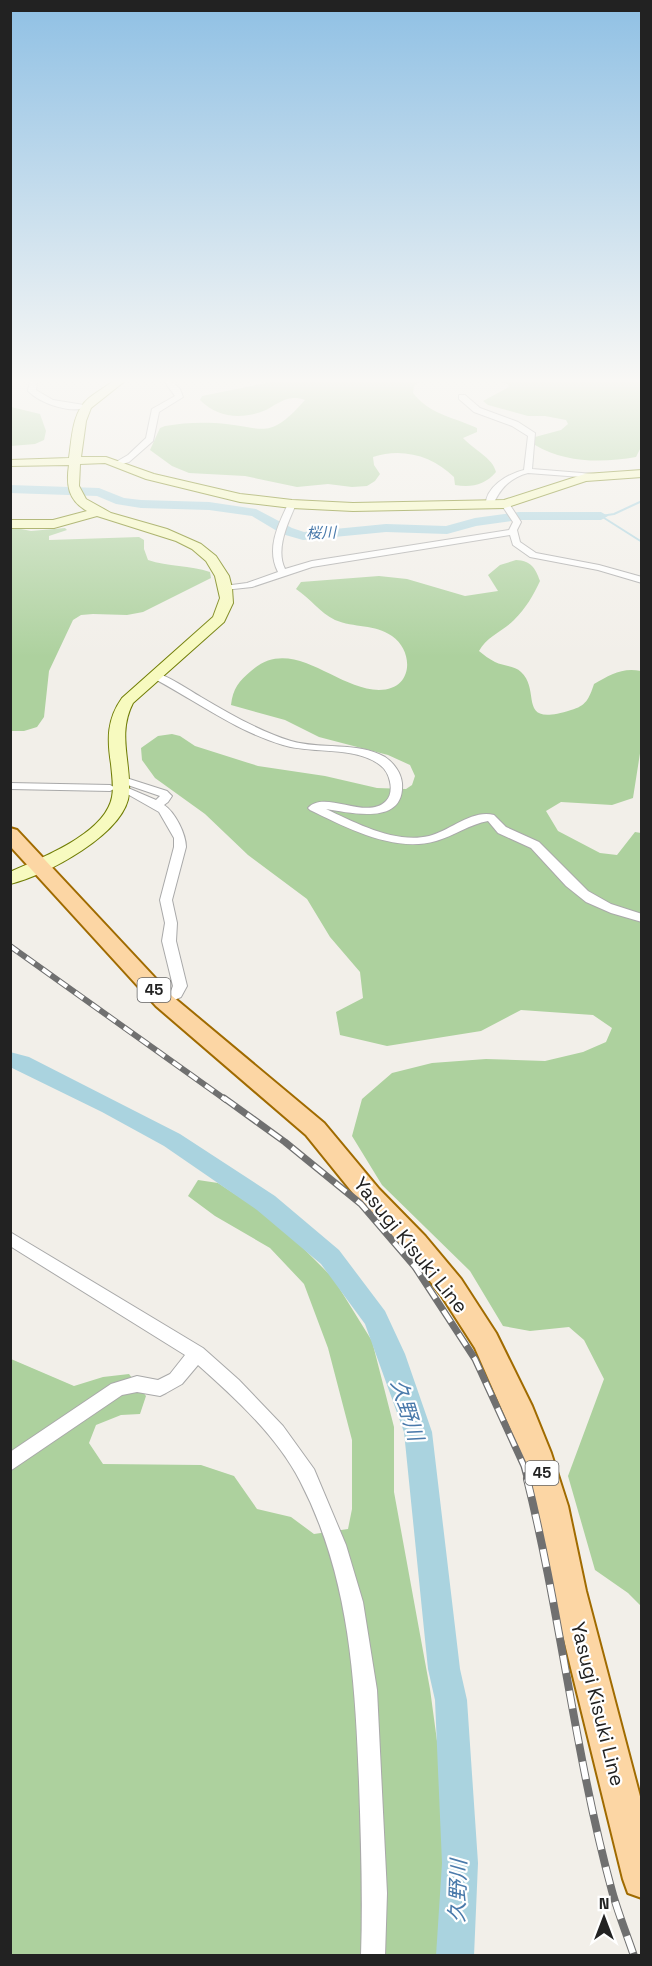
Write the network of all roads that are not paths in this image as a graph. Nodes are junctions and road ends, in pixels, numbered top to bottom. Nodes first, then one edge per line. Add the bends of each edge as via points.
1 (75, 473) edge
2 (139, 473) edge
3 (522, 473) edge
4 (551, 473) edge
5 (642, 473) edge
6 (594, 476) junction
7 (292, 504) junction
8 (489, 505) junction
9 (96, 512) junction
10 (511, 512) junction
11 (10, 524) edge
12 (514, 532) junction
13 (282, 572) junction
14 (642, 580) edge
15 (227, 588) junction
16 (157, 676) junction
17 (10, 786) edge
18 (120, 786) junction
19 (10, 834) edge
20 (40, 865) junction
21 (10, 879) edge
22 (642, 918) edge
23 (164, 1001) junction
24 (10, 1238) edge
25 (197, 1353) junction
26 (10, 1462) edge
27 (642, 1879) edge
28 (373, 1956) edge

1 - 9 street via 74,491 79,500
2 - 7 street via 240,498
3 - 8 street via 508,477 491,496
4 - 6 street
5 - 6 street
6 - 10 street
7 - 8 street
7 - 13 street via 278,542
8 - 10 street
9 - 11 street via 54,524
9 - 15 street via 193,543 212,559
10 - 12 street via 517,522
12 - 13 street
12 - 14 street via 516,543 533,555
13 - 15 street via 249,586
15 - 16 street via 227,601 219,619
16 - 18 street via 127,701 117,717
16 - 22 street via 253,730 289,744 379,759 396,777 397,796 391,807 384,810 318,805 314,808 408,841 442,837 489,816 500,829 535,844 592,900
17 - 18 street
18 - 20 street via 116,810 101,829
18 - 23 street via 164,810 180,838 166,900 171,923 169,941 180,986 176,994
19 - 20 main road, Yasugi Kisuki Line / 45
20 - 21 street
20 - 23 main road, Yasugi Kisuki Line / 45
23 - 27 main road, Yasugi Kisuki Line / 45 via 315,1129 451,1287 486,1341 525,1425 552,1506
24 - 25 street
25 - 26 street via 176,1379 160,1388 137,1384 117,1389
25 - 28 street via 277,1432 307,1475 336,1545 353,1602 366,1690 375,1893

